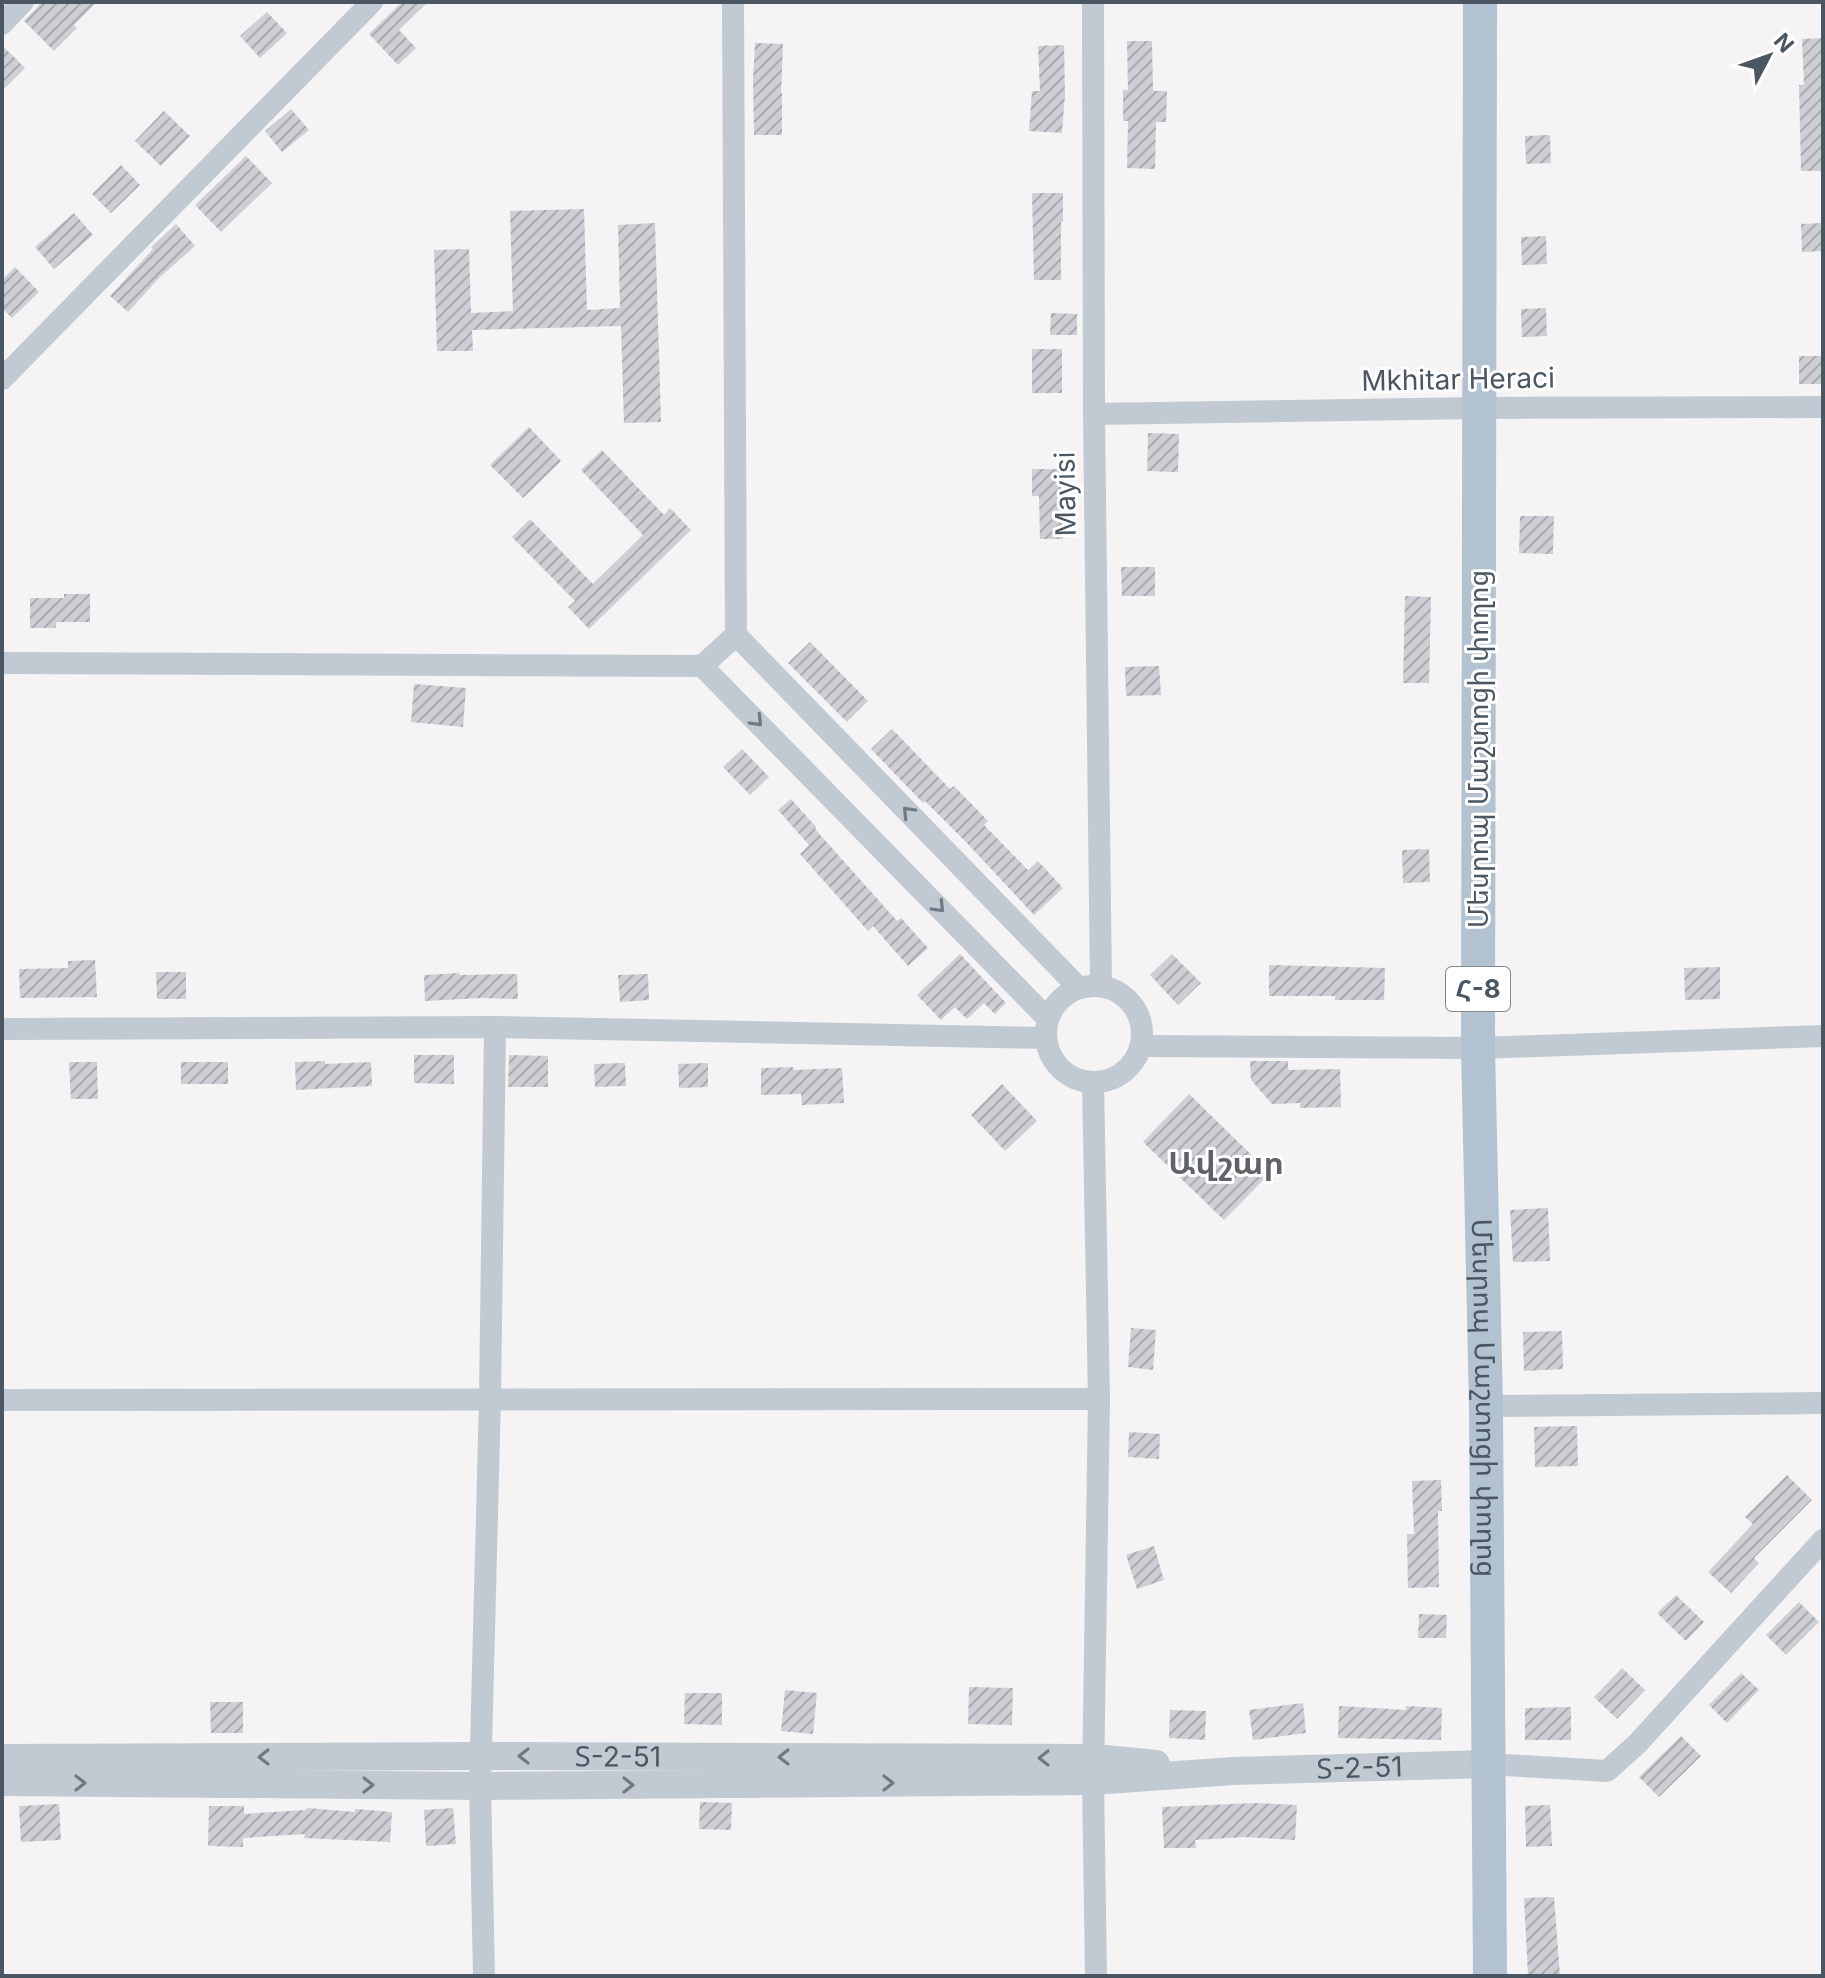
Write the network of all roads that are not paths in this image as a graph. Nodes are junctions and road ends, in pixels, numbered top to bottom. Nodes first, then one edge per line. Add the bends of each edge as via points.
1 (23, 2) edge
2 (372, 2) edge
3 (733, 2) edge
4 (1093, 2) edge
5 (1480, 2) edge
6 (2, 24) edge
7 (2, 379) edge
8 (1823, 407) edge
9 (1479, 408) junction
10 (1094, 414) junction
11 (736, 635) junction
12 (2, 663) edge
13 (702, 666) junction
14 (1090, 987) junction
15 (495, 1027) junction
16 (2, 1029) edge
17 (1047, 1029) junction
18 (1823, 1036) edge
19 (1141, 1046) junction
20 (1478, 1048) junction
21 (1093, 1082) junction
22 (490, 1398) junction
23 (1099, 1399) junction
24 (2, 1400) edge
25 (1823, 1403) edge
26 (1486, 1406) junction
27 (1823, 1540) edge
28 (480, 1756) junction
29 (2, 1758) edge
30 (1488, 1764) junction
31 (1094, 1770) junction
32 (2, 1782) edge
33 (480, 1786) junction
34 (484, 1976) edge
35 (1096, 1976) edge
36 (1490, 1976) edge

1 - 6 street
2 - 7 street
3 - 11 street
4 - 10 street, Mayisi
5 - 9 main road, Մեսրոպ Մաշտոցի փողոց / Հ-8
8 - 9 street, Mkhitar Heraci
9 - 10 street, Mkhitar Heraci
9 - 20 main road, Մեսրոպ Մաշտոցի փողոց / Հ-8
10 - 14 street, Mayisi
11 - 13 street
14 -> 11 street
12 - 13 street
13 -> 17 street
14 - 17 street via 1066,995 1055,1006
14 - 19 street via 1116,991 1129,1001 1138,1014
15 - 16 street
15 - 17 street
15 - 22 street
17 - 21 street via 1057,1064
18 - 20 street
19 - 20 street
19 - 21 street via 1123,1072
20 - 26 main road, Մեսրոպ Մաշտոցի փողոց / Հ-8
21 - 23 street
22 - 23 street
22 - 24 street
22 - 28 street
23 - 31 street
25 - 26 street
26 - 30 main road, Մեսրոպ Մաշտոցի փողոց / Հ-8
27 - 30 street via 1607,1771
28 -> 29 street, Տ-2-51 / Տ-2-51
31 -> 28 street, Տ-2-51 / Տ-2-51
28 - 33 street
30 - 31 street, Տ-2-51 / Տ-2-51
30 - 36 main road, Մեսրոպ Մաշտոցի փողոց / Հ-8
33 -> 31 street, Տ-2-51 / Տ-2-51
31 - 35 street
32 -> 33 street, Տ-2-51 / Տ-2-51
33 - 34 street

